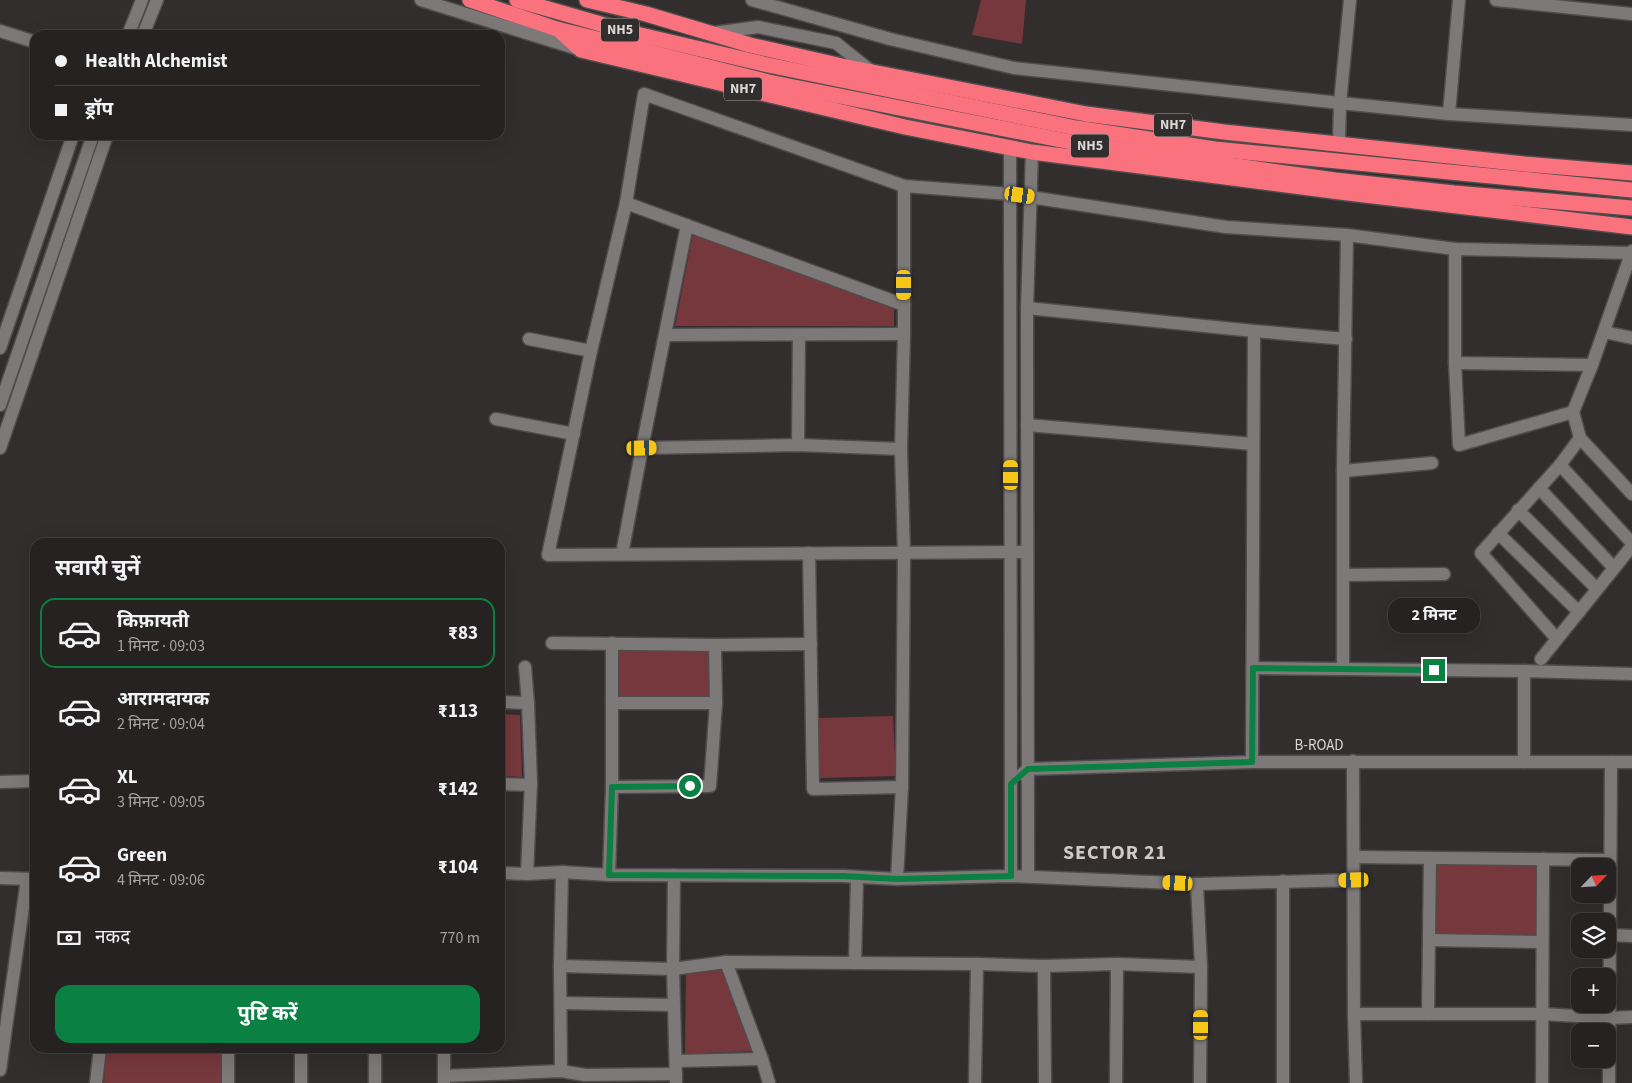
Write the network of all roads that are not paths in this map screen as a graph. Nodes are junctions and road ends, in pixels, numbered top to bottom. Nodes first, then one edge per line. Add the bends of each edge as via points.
1 (142, 0) edge
2 (157, 0) edge
3 (421, 0) edge
4 (470, 0) edge
5 (517, 0) edge
6 (587, 0) edge
7 (752, 0) edge
8 (1350, 0) edge
9 (1459, 0) edge
10 (1496, 0) edge
11 (1573, 4) edge
12 (1632, 14) edge
13 (556, 29) junction
14 (130, 30) edge
15 (145, 30) edge
16 (0, 31) edge
17 (716, 34) junction
18 (30, 40) edge
19 (581, 50) junction
20 (715, 52) junction
21 (865, 75) junction
22 (1340, 103) junction
23 (1449, 114) junction
24 (1632, 125) edge
25 (71, 140) edge
26 (91, 140) edge
27 (105, 140) edge
28 (1339, 143) junction
29 (1010, 148) junction
30 (1032, 152) junction
31 (1414, 152) junction
32 (1412, 168) junction
33 (1632, 173) edge
34 (904, 186) junction
35 (1632, 190) edge
36 (1010, 194) junction
37 (1412, 195) junction
38 (1030, 197) junction
39 (626, 203) junction
40 (1632, 208) edge
41 (687, 225) junction
42 (1632, 227) edge
43 (1347, 236) junction
44 (1455, 250) junction
45 (1632, 252) edge
46 (1010, 302) junction
47 (904, 304) junction
48 (1027, 305) junction
49 (1254, 331) junction
50 (1604, 332) junction
51 (799, 334) junction
52 (904, 334) junction
53 (666, 335) junction
54 (1632, 338) edge
55 (529, 339) dead end
56 (1346, 339) junction
57 (0, 348) edge
58 (590, 351) junction
59 (1455, 363) junction
60 (1592, 365) junction
61 (0, 405) edge
62 (1573, 412) junction
63 (496, 419) dead end
64 (1027, 425) junction
65 (574, 434) junction
66 (1580, 438) junction
67 (1254, 444) junction
68 (798, 445) junction
69 (0, 448) edge
70 (642, 448) junction
71 (901, 449) junction
72 (1432, 464) dead end
73 (1560, 464) junction
74 (1343, 472) junction
75 (1539, 488) junction
76 (1632, 494) edge
77 (1518, 510) junction
78 (1498, 533) junction
79 (1632, 544) edge
80 (1011, 552) junction
81 (1027, 552) junction
82 (809, 553) junction
83 (904, 553) junction
84 (622, 554) junction
85 (1614, 568) junction
86 (1444, 574) dead end
87 (1344, 575) junction
88 (1597, 589) junction
89 (1579, 612) junction
90 (1556, 639) junction
91 (552, 642) dead end
92 (612, 643) junction
93 (811, 644) junction
94 (715, 645) junction
95 (1541, 659) dead end
96 (525, 667) dead end
97 (1253, 668) junction
98 (1343, 668) junction
99 (1524, 671) junction
100 (1632, 674) edge
101 (505, 702) edge
102 (612, 702) junction
103 (528, 703) junction
104 (716, 703) junction
105 (1354, 761) junction
106 (1252, 762) junction
107 (1524, 762) junction
108 (1611, 762) junction
109 (1632, 762) edge
110 (1028, 769) junction
111 (30, 781) edge
112 (0, 782) edge
113 (505, 784) edge
114 (1011, 784) junction
115 (531, 785) junction
116 (612, 787) junction
117 (902, 787) junction
118 (1354, 857) junction
119 (1430, 858) junction
120 (1610, 858) edge
121 (1543, 859) junction
122 (1571, 859) edge
123 (562, 872) junction
124 (505, 873) edge
125 (527, 874) junction
126 (609, 875) junction
127 (674, 875) junction
128 (1011, 876) junction
129 (1028, 876) junction
130 (857, 877) junction
131 (0, 878) edge
132 (30, 879) edge
133 (897, 879) junction
134 (1354, 880) junction
135 (1283, 881) junction
136 (1197, 884) junction
137 (30, 885) edge
138 (1616, 935) edge
139 (1632, 936) edge
140 (1429, 940) junction
141 (1542, 942) junction
142 (1610, 958) edge
143 (726, 962) junction
144 (855, 963) junction
145 (977, 964) junction
146 (1117, 964) junction
147 (560, 966) junction
148 (1044, 966) junction
149 (1201, 967) junction
150 (673, 969) junction
151 (561, 1003) junction
152 (674, 1005) junction
153 (1354, 1014) junction
154 (1428, 1014) junction
155 (1542, 1014) junction
156 (1632, 1017) edge
157 (1610, 1018) junction
158 (99, 1053) edge
159 (228, 1053) edge
160 (301, 1053) edge
161 (375, 1053) edge
162 (444, 1053) edge
163 (762, 1059) junction
164 (676, 1060) junction
165 (0, 1070) edge
166 (561, 1071) junction
167 (516, 1078) edge
168 (586, 1079) edge
169 (676, 1079) edge
170 (444, 1080) edge
171 (96, 1083) edge
172 (228, 1083) edge
173 (301, 1083) edge
174 (374, 1083) edge
175 (769, 1083) edge
176 (975, 1083) edge
177 (1045, 1083) edge
178 (1116, 1083) edge
179 (1200, 1083) edge
180 (1282, 1083) edge
181 (1356, 1083) edge
182 (1542, 1083) edge
183 (1609, 1083) edge

1 - 14 street
2 - 15 street
3 - 19 street
4 - 13 highway, NH5
5 - 20 highway, NH5 via 632,33
6 - 17 highway
7 - 22 street via 890,39 1014,68
8 - 22 street
9 - 23 street
10 - 11 street
11 - 12 street
13 - 19 highway, NH7
13 - 37 highway, NH5 via 769,82 1081,144 1335,180
16 - 18 street
17 - 20 highway
17 - 21 highway, NH7
17 - 21 street via 758,28 836,43
19 - 29 highway, NH7 via 905,127
20 - 21 highway, NH5 via 768,65
21 - 28 highway, NH7 via 1086,114
21 - 32 highway, NH5 via 1076,128 1215,149
22 - 23 street
22 - 28 street
23 - 24 street
25 - 57 street
26 - 61 street
27 - 69 street
28 - 31 highway, NH7
29 - 30 highway, NH7
29 - 36 street
30 - 37 highway, NH7
30 - 38 street
31 - 32 highway
31 - 33 highway, NH7
32 - 35 highway, NH5
34 - 36 street
34 - 39 street via 644,94
34 - 47 street
36 - 38 street
36 - 46 street
37 - 40 highway, NH5
37 - 42 highway, NH7
38 - 43 street via 1226,227
38 - 48 street
39 - 41 street
39 - 58 street
41 - 47 street
41 - 53 street
43 - 44 street
43 - 56 street
44 - 45 street
44 - 59 street
45 - 50 street
46 - 48 street
46 - 80 street
47 - 52 street
48 - 49 street
48 - 64 street
49 - 56 street
49 - 67 street
50 - 54 street
50 - 60 street
51 - 52 street
51 - 53 street
51 - 68 street
52 - 71 street
53 - 70 street
55 - 58 street
56 - 74 street
58 - 65 street
59 - 60 street
59 - 62 street via 1459,446
60 - 62 street
62 - 66 street
63 - 65 street
64 - 67 street
64 - 81 street
65 - 84 street via 548,556
66 - 73 street
66 - 76 street
67 - 97 street
68 - 70 street
68 - 71 street
70 - 84 street
71 - 83 street
72 - 74 street
73 - 75 street
73 - 79 street
74 - 87 street
75 - 77 street
75 - 85 street
77 - 78 street
77 - 88 street
78 - 89 street
78 - 90 street via 1481,553
79 - 85 street
80 - 81 street
80 - 83 street
80 - 114 street
81 - 110 street
82 - 83 street
82 - 84 street
82 - 93 street
83 - 117 street
85 - 88 street
86 - 87 street
87 - 98 street
88 - 89 street
89 - 90 street
90 - 95 street
91 - 92 street
92 - 94 street
92 - 102 street
93 - 94 street
93 - 117 street via 813,789
94 - 104 street
96 - 103 street
97 - 98 street
97 - 106 street
98 - 99 street
99 - 100 street
99 - 107 street
101 - 103 street
102 - 104 street
102 - 116 street
103 - 115 street
104 - 116 street via 710,786
105 - 106 street, B-ROAD
105 - 107 street, B-ROAD
105 - 118 street
106 - 110 street, B-ROAD
107 - 108 street, B-ROAD
108 - 109 street, B-ROAD
108 - 120 street
110 - 114 street
110 - 129 street
111 - 112 street
113 - 115 street
114 - 128 street
115 - 125 street
116 - 126 street
117 - 133 street
118 - 119 street
118 - 134 street
119 - 121 street
119 - 140 street
121 - 122 street
121 - 141 street
123 - 125 street
123 - 126 street
123 - 147 street
124 - 125 street
126 - 127 street
127 - 130 street
127 - 150 street
128 - 129 street
128 - 133 street
129 - 136 street
130 - 133 street
130 - 144 street
131 - 132 street
134 - 135 street
134 - 153 street
135 - 136 street
135 - 180 street
136 - 149 street
137 - 165 street
138 - 139 street
140 - 141 street
140 - 154 street
141 - 155 street
142 - 157 street
143 - 144 street
143 - 150 street
143 - 163 street
144 - 145 street
145 - 148 street
145 - 176 street
146 - 148 street
146 - 149 street
146 - 178 street
147 - 150 street
147 - 151 street
148 - 177 street
149 - 179 street
150 - 152 street
151 - 152 street
151 - 166 street
152 - 164 street
153 - 154 street
153 - 181 street
154 - 155 street
155 - 157 street
155 - 182 street
156 - 157 street
157 - 183 street
158 - 171 street
159 - 172 street
160 - 173 street
161 - 174 street
162 - 170 street
163 - 164 street
163 - 175 street
164 - 169 street
166 - 167 street
166 - 168 street
167 - 170 street
168 - 169 street

